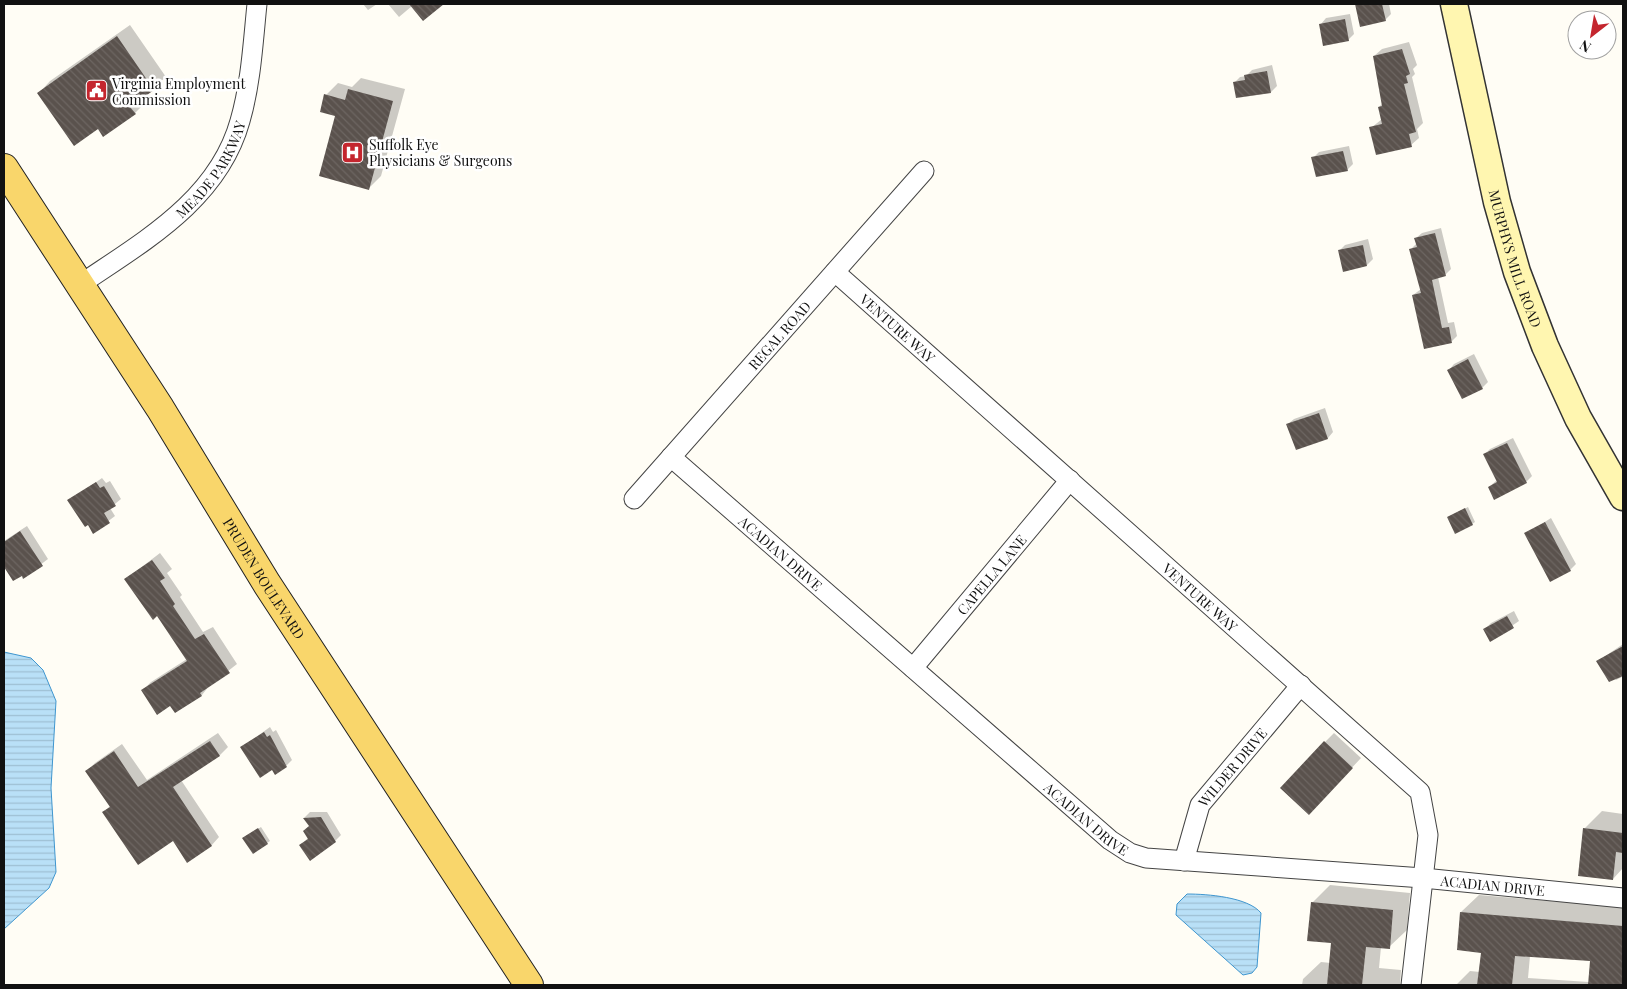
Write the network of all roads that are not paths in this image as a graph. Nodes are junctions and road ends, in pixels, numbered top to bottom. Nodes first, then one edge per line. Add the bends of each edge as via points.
1 (258, 4) edge
2 (1454, 4) edge
3 (4, 168) edge
4 (924, 171) dead end
5 (835, 272) junction
6 (81, 284) junction
7 (671, 457) junction
8 (1070, 480) junction
9 (1623, 496) edge
10 (634, 499) dead end
11 (913, 668) junction
12 (1301, 685) junction
13 (1184, 861) junction
14 (1424, 878) junction
15 (1623, 898) edge
16 (529, 985) edge
17 (1411, 985) edge

1 - 6 street, MEADE PARKWAY via 247,94 240,123 219,166 202,191 180,214
2 - 9 street, MURPHYS MILL ROAD via 1497,202 1517,272 1545,346 1578,418
3 - 6 main road, PRUDEN BOULEVARD
4 - 5 street, REGAL ROAD
5 - 7 street, REGAL ROAD
5 - 8 street, VENTURE WAY
6 - 16 main road, PRUDEN BOULEVARD via 267,584
7 - 10 street, REGAL ROAD
7 - 11 street, ACADIAN DRIVE
8 - 11 street, CAPELLA LANE
8 - 12 street, VENTURE WAY
11 - 13 street, ACADIAN DRIVE via 1110,840 1130,853 1146,858
12 - 13 street, WILDER DRIVE via 1200,805
12 - 14 street, VENTURE WAY via 1420,792 1428,835
13 - 14 street, ACADIAN DRIVE
14 - 15 street, ACADIAN DRIVE
14 - 17 street, VENTURE WAY

